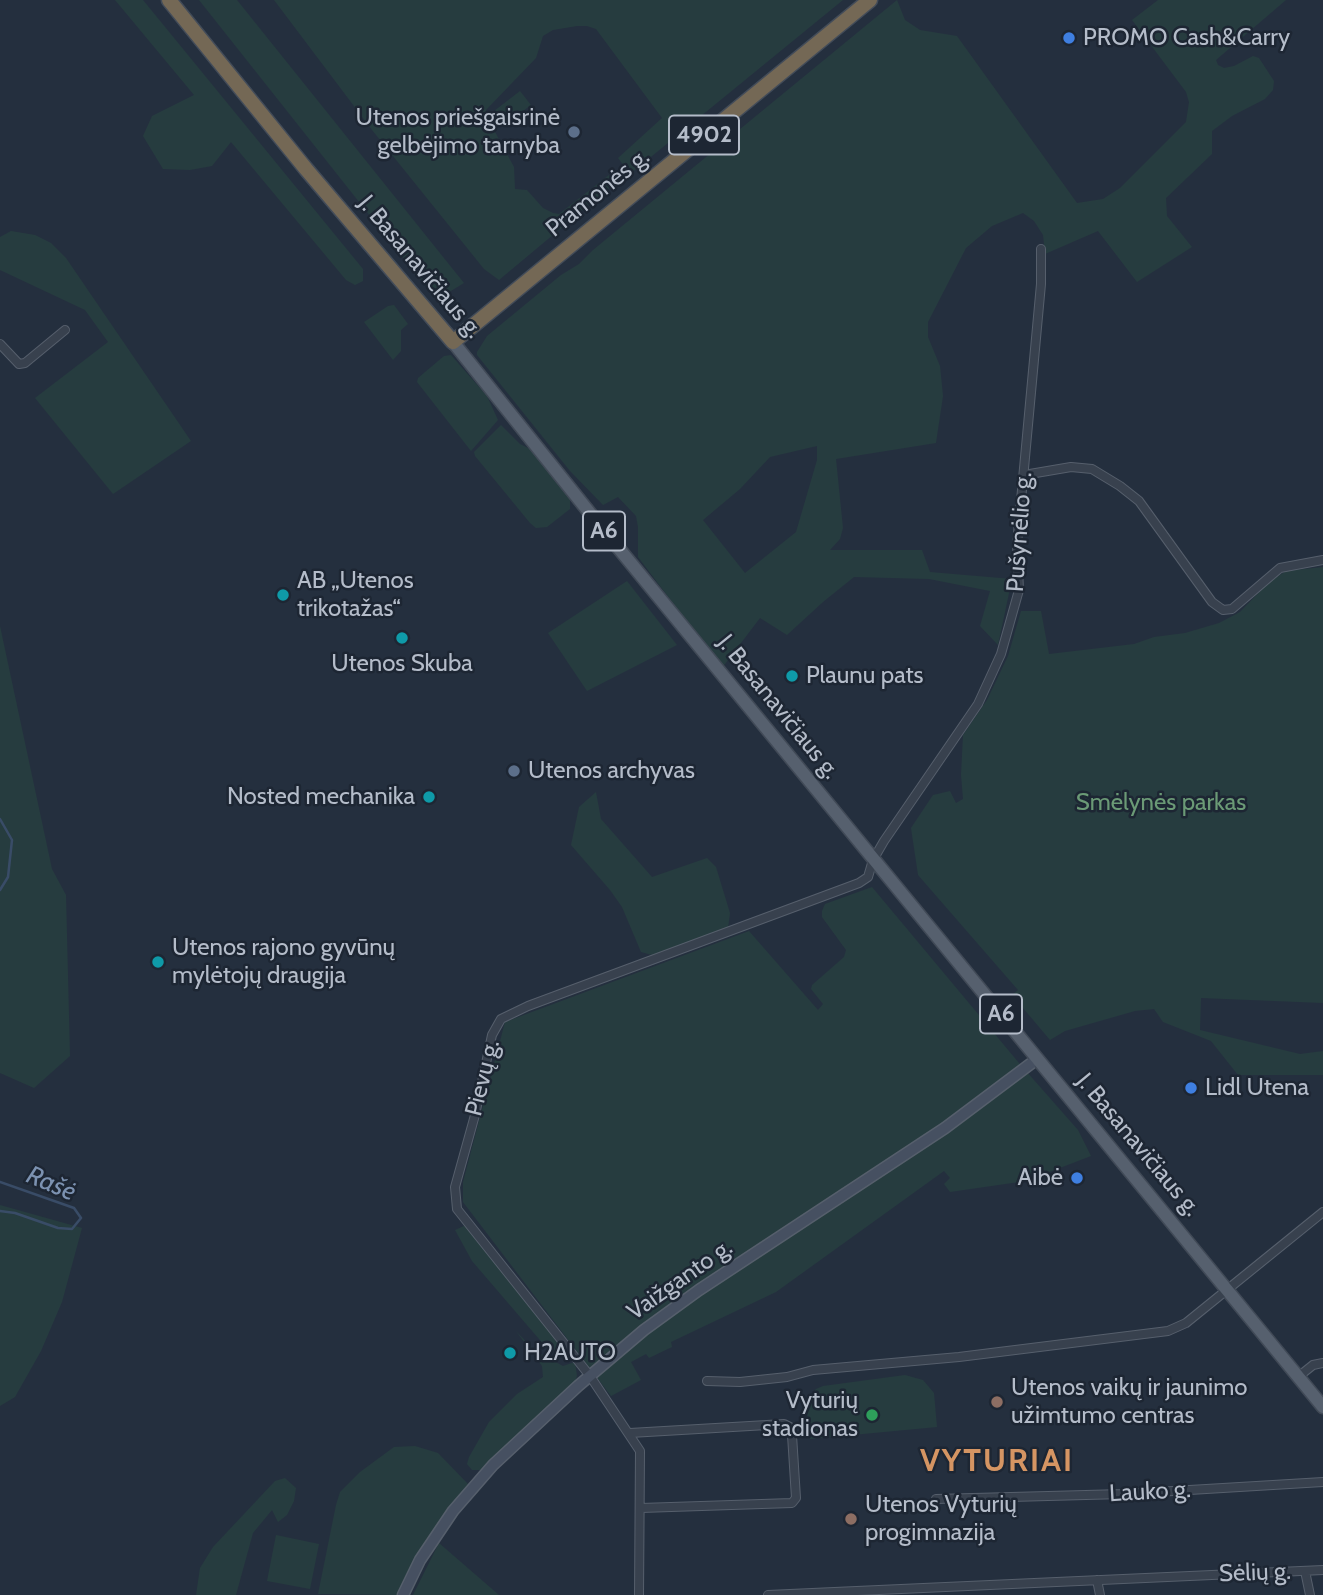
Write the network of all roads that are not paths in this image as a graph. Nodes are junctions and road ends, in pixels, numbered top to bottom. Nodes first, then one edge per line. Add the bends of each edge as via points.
1 (169, 0) edge
2 (870, 0) edge
3 (1041, 249) dead end
4 (65, 330) dead end
5 (453, 342) junction
6 (0, 344) edge
7 (1024, 475) junction
8 (1323, 560) edge
9 (873, 860) junction
10 (1037, 1059) junction
11 (1323, 1212) edge
12 (1228, 1289) junction
13 (1323, 1363) edge
14 (590, 1376) junction
15 (1298, 1377) junction
16 (707, 1381) dead end
17 (1323, 1407) edge
18 (630, 1433) junction
19 (1323, 1482) edge
20 (936, 1499) dead end
21 (641, 1508) junction
22 (1323, 1570) edge
23 (1305, 1571) junction
24 (1097, 1580) junction
25 (954, 1591) edge
26 (900, 1592) edge
27 (403, 1595) edge
28 (639, 1595) edge
29 (768, 1595) edge
30 (1100, 1595) edge
31 (1310, 1595) edge

1 - 5 highway, J. Basanavičiaus g. / A6
2 - 5 highway, Pramonės g. / 4902
3 - 7 street, Pušynėlio g.
4 - 6 street via 25,363 19,364
5 - 9 main road, J. Basanavičiaus g. / A6
7 - 8 street via 1071,467 1092,469 1120,485 1139,501 1212,602 1223,610 1280,568
7 - 9 street, Pušynėlio g. via 1017,544 1019,590 1001,654 978,704
9 - 10 main road, J. Basanavičiaus g. / A6
9 - 14 street, Pievų g. via 868,877 859,883 528,1006 501,1019 492,1035 455,1188 457,1209
10 - 12 main road, J. Basanavičiaus g. / A6
10 - 14 main road, Vaižganto g. via 945,1128 699,1290
11 - 12 street
12 - 15 main road, J. Basanavičiaus g. / A6
12 - 16 street via 1186,1323 1168,1331 813,1370 787,1377
13 - 15 street
14 - 18 street, Pievų g.
14 - 27 main road, Vaižganto g. via 477,1482 420,1560
15 - 17 main road, J. Basanavičiaus g. / A6
18 - 21 street, Pievų g. via 642,1459
18 - 21 street via 784,1424 792,1435 796,1497 792,1503
19 - 20 street, Lauko g.
21 - 28 street, Pievų g.
22 - 23 street, Sėlių g.
23 - 24 street, Sėlių g.
23 - 31 street
24 - 25 street, Sėlių g.
24 - 30 street
25 - 26 street, Sėlių g.
26 - 29 street, Sėlių g.

